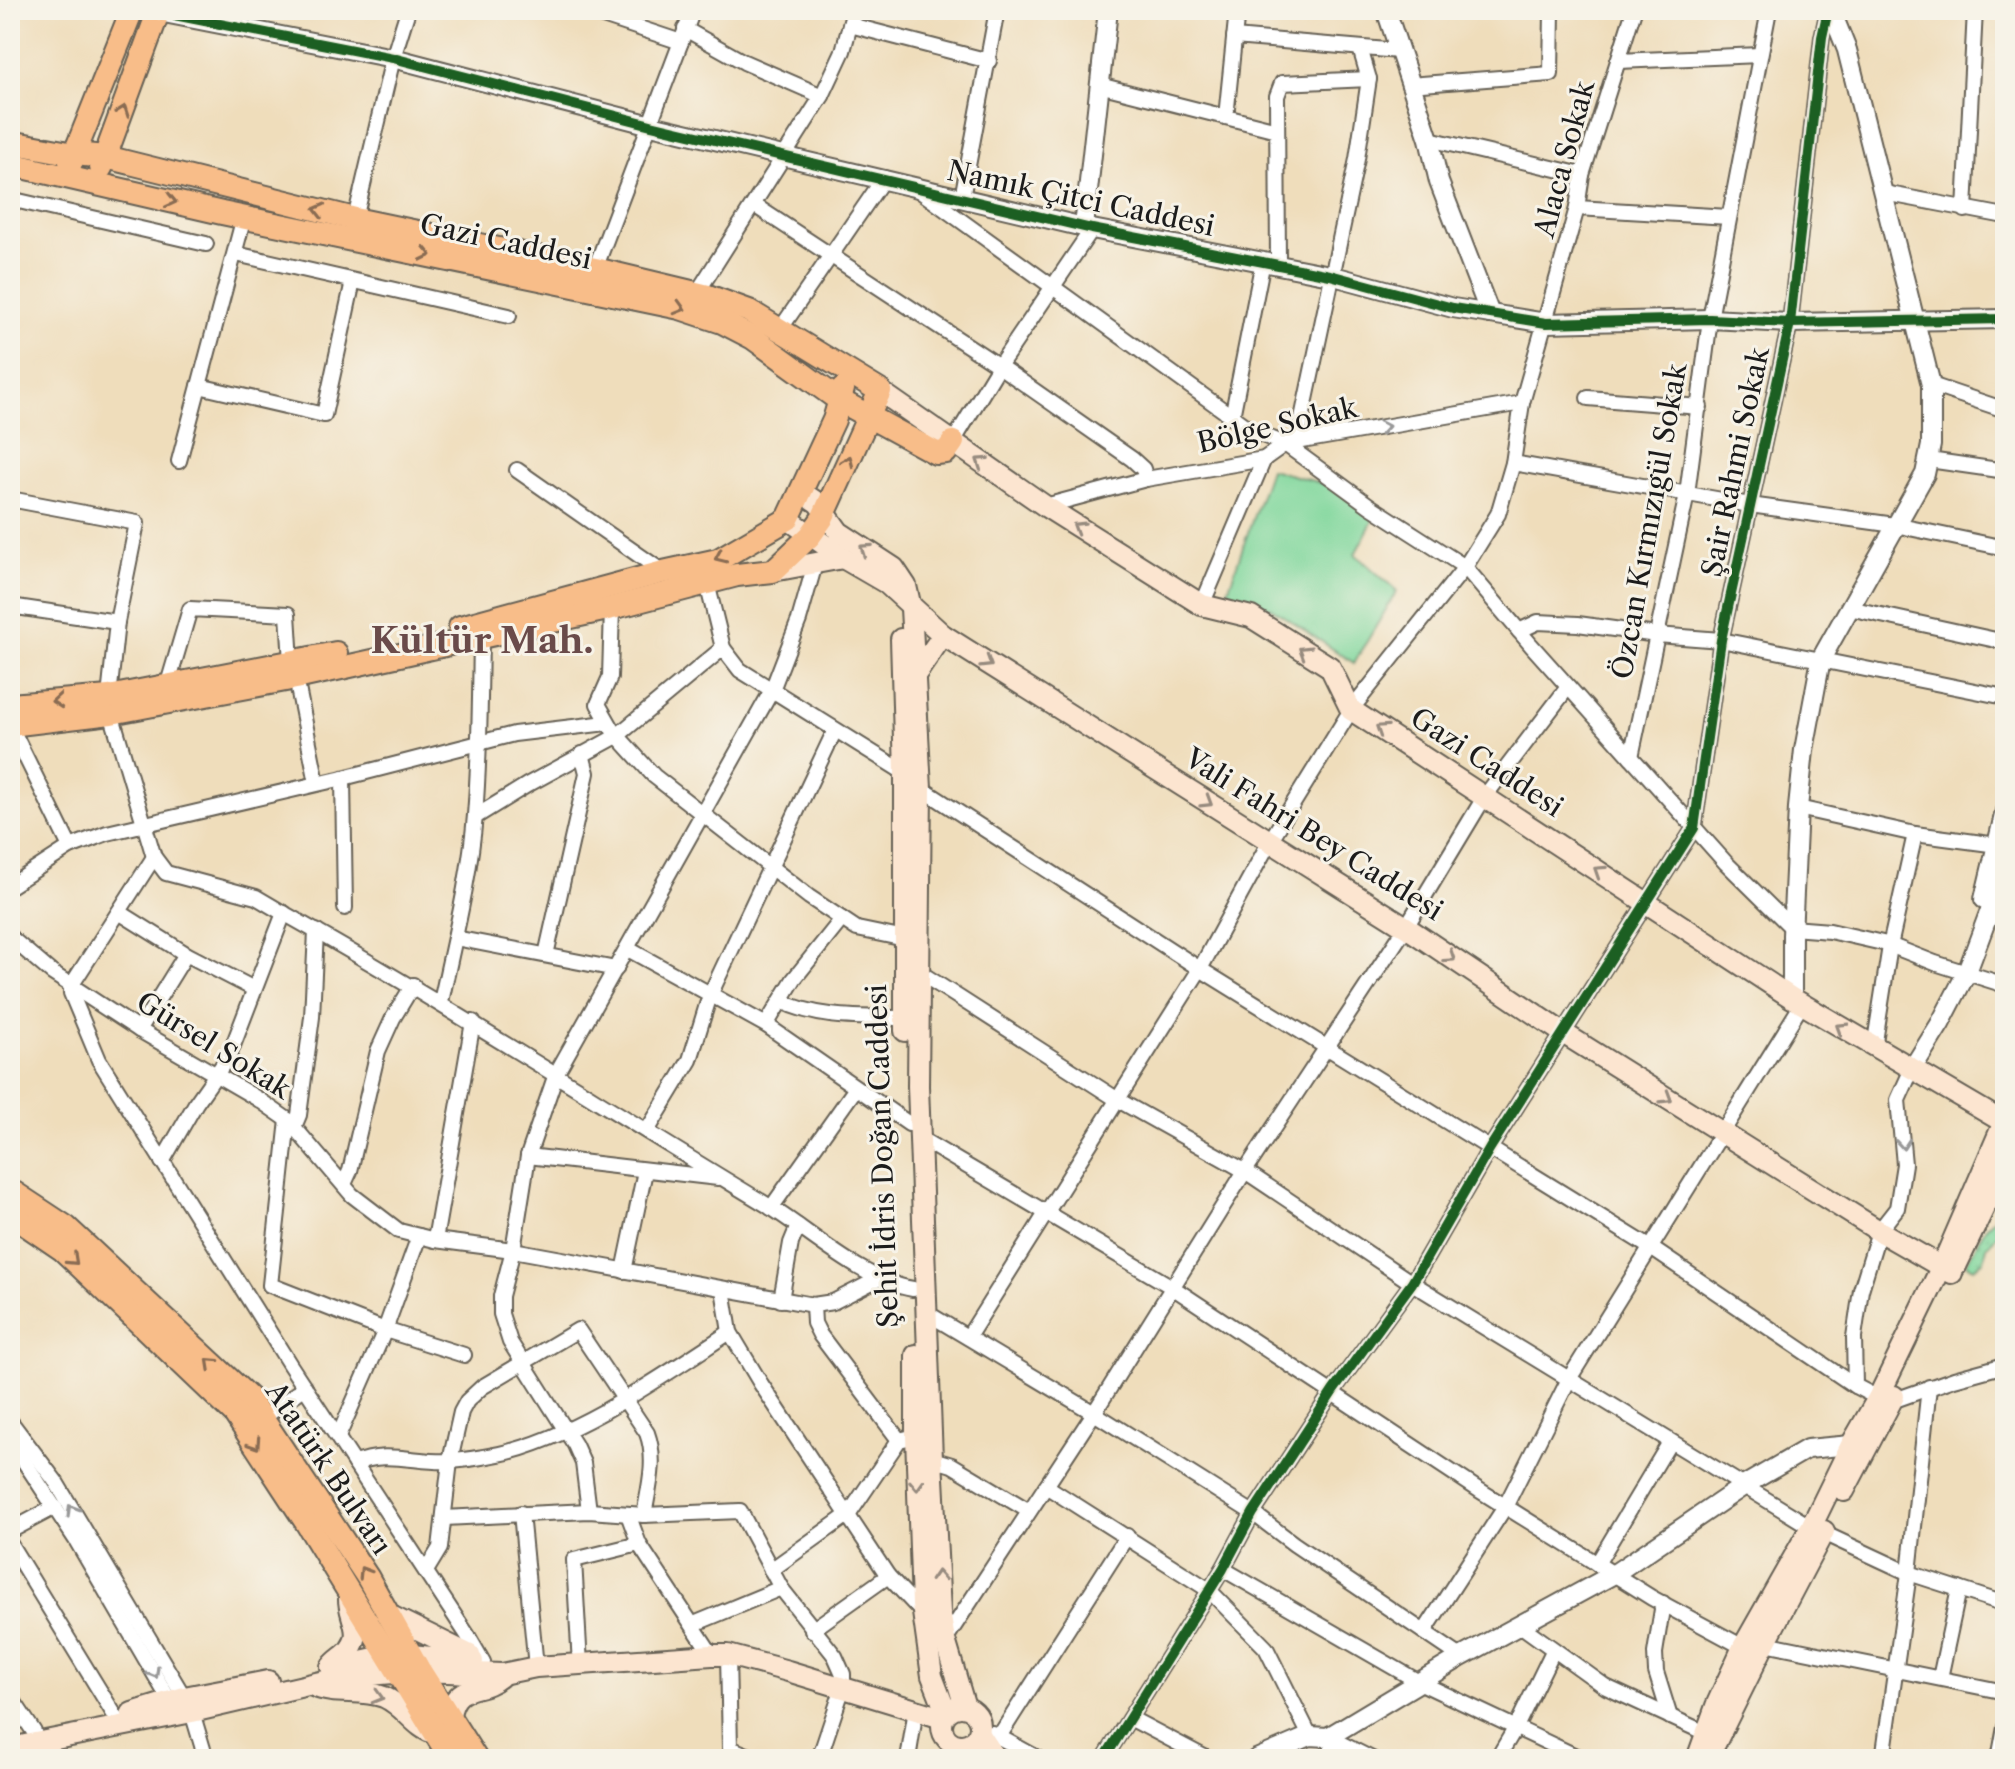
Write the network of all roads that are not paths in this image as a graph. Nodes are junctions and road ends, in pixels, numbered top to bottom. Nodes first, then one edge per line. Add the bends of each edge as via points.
1 (132, 10) edge
2 (408, 10) edge
3 (585, 10) edge
4 (997, 10) edge
5 (1108, 10) edge
6 (1237, 10) edge
7 (1386, 10) edge
8 (1552, 10) edge
9 (1634, 10) edge
10 (1769, 10) edge
11 (1830, 10) edge
12 (1975, 10) edge
13 (159, 11) edge
14 (852, 18) edge
15 (684, 22) edge
16 (1234, 37) junction
17 (1360, 48) junction
18 (1399, 51) junction
19 (1760, 55) junction
20 (393, 58) junction
21 (989, 61) junction
22 (1618, 61) junction
23 (1369, 79) junction
24 (1099, 85) junction
25 (1409, 85) junction
26 (822, 96) junction
27 (1226, 117) junction
28 (651, 125) junction
29 (1277, 130) junction
30 (1429, 139) junction
31 (10, 142) edge
32 (74, 154) junction
33 (784, 156) junction
34 (106, 157) junction
35 (10, 164) edge
36 (1582, 175) junction
37 (65, 177) junction
38 (884, 178) junction
39 (95, 184) junction
40 (913, 186) junction
41 (1884, 193) junction
42 (962, 198) junction
43 (10, 199) edge
44 (754, 205) junction
45 (1577, 208) junction
46 (1965, 210) junction
47 (2005, 216) edge
48 (244, 217) junction
49 (1729, 217) junction
50 (355, 219) junction
51 (1088, 228) junction
52 (206, 244) dead end
53 (236, 254) junction
54 (832, 257) junction
55 (1271, 263) junction
56 (595, 269) junction
57 (1330, 275) junction
58 (353, 281) junction
59 (1051, 288) junction
60 (697, 293) junction
61 (1490, 314) junction
62 (509, 316) dead end
63 (1710, 319) junction
64 (2005, 319) edge
65 (1913, 321) junction
66 (1546, 323) junction
67 (1790, 323) junction
68 (779, 331) junction
69 (999, 366) junction
70 (851, 372) junction
71 (1931, 385) junction
72 (199, 386) junction
73 (880, 391) junction
74 (1588, 398) dead end
75 (839, 400) junction
76 (1522, 403) junction
77 (1700, 407) junction
78 (2005, 410) edge
79 (868, 416) junction
80 (1232, 417) junction
81 (953, 442) junction
82 (1297, 442) junction
83 (1264, 459) junction
84 (1929, 460) junction
85 (179, 461) dead end
86 (1513, 463) junction
87 (517, 470) dead end
88 (2005, 471) edge
89 (1146, 479) junction
90 (803, 493) junction
91 (1687, 494) junction
92 (10, 499) edge
93 (1750, 505) junction
94 (1045, 506) junction
95 (825, 512) junction
96 (788, 519) junction
97 (1895, 525) junction
98 (810, 536) junction
99 (2005, 548) edge
100 (843, 558) junction
101 (815, 564) junction
102 (1465, 567) junction
103 (773, 571) junction
104 (663, 572) junction
105 (707, 583) junction
106 (905, 602) junction
107 (1202, 605) junction
108 (10, 606) edge
109 (612, 608) junction
110 (1849, 608) junction
111 (117, 622) junction
112 (1519, 631) junction
113 (943, 635) junction
114 (1657, 635) junction
115 (481, 637) junction
116 (1721, 640) junction
117 (2005, 642) edge
118 (723, 648) junction
119 (1821, 659) junction
120 (294, 670) junction
121 (916, 674) junction
122 (167, 687) junction
123 (1568, 687) junction
124 (772, 690) junction
125 (2005, 697) edge
126 (10, 705) edge
127 (110, 705) junction
128 (1351, 710) junction
129 (607, 723) junction
130 (10, 725) edge
131 (835, 730) junction
132 (617, 736) junction
133 (480, 743) junction
134 (582, 754) junction
135 (1631, 757) junction
136 (905, 773) junction
137 (343, 778) junction
138 (317, 783) junction
139 (921, 788) junction
140 (1485, 796) junction
141 (1798, 808) junction
142 (2005, 811) edge
143 (703, 814) junction
144 (475, 817) junction
145 (144, 823) junction
146 (1694, 828) junction
147 (1915, 834) junction
148 (1270, 841) junction
149 (2001, 845) edge
150 (70, 847) junction
151 (154, 857) junction
152 (770, 867) junction
153 (2005, 870) edge
154 (10, 886) edge
155 (1646, 902) junction
156 (345, 908) dead end
157 (119, 912) junction
158 (284, 913) junction
159 (842, 919) junction
160 (1406, 927) junction
161 (1792, 928) junction
162 (316, 931) junction
163 (10, 937) edge
164 (455, 938) junction
165 (905, 939) junction
166 (1890, 946) junction
167 (628, 949) junction
168 (186, 954) junction
169 (546, 955) junction
170 (616, 969) junction
171 (1200, 969) junction
172 (919, 972) junction
173 (1967, 972) junction
174 (413, 985) junction
175 (2005, 985) edge
176 (71, 986) junction
177 (254, 989) junction
178 (710, 995) junction
179 (781, 1001) junction
180 (1797, 1001) junction
181 (441, 1002) junction
182 (905, 1018) junction
183 (473, 1022) junction
184 (766, 1025) junction
185 (139, 1030) junction
186 (1563, 1033) junction
187 (1327, 1046) junction
188 (1874, 1048) junction
189 (1912, 1069) junction
190 (556, 1074) junction
191 (215, 1076) junction
192 (856, 1088) junction
193 (1118, 1100) junction
194 (2004, 1123) edge
195 (291, 1124) junction
196 (647, 1131) junction
197 (915, 1132) junction
198 (1722, 1133) junction
199 (1490, 1148) junction
200 (528, 1156) junction
201 (162, 1162) junction
202 (2005, 1164) edge
203 (645, 1171) junction
204 (1245, 1171) junction
205 (722, 1179) junction
206 (344, 1184) junction
207 (10, 1190) edge
208 (1996, 1200) edge
209 (771, 1208) junction
210 (10, 1214) edge
211 (1046, 1215) junction
212 (798, 1226) junction
213 (1879, 1231) junction
214 (419, 1236) junction
215 (435, 1240) junction
216 (1651, 1248) junction
217 (513, 1250) junction
218 (1947, 1270) junction
219 (624, 1271) junction
220 (878, 1279) junction
221 (1412, 1283) junction
222 (270, 1285) junction
223 (1172, 1287) junction
224 (723, 1289) junction
225 (913, 1289) junction
226 (781, 1300) junction
227 (250, 1303) junction
228 (813, 1305) junction
229 (927, 1313) junction
230 (385, 1330) junction
231 (730, 1332) junction
232 (968, 1337) junction
233 (464, 1355) dead end
234 (2004, 1361) edge
235 (523, 1363) junction
236 (1569, 1379) junction
237 (1855, 1386) junction
238 (305, 1387) junction
239 (1929, 1387) junction
240 (1333, 1391) junction
241 (624, 1398) junction
242 (1885, 1400) junction
243 (1094, 1413) junction
244 (263, 1418) junction
245 (10, 1421) edge
246 (568, 1431) junction
247 (338, 1437) junction
248 (907, 1438) junction
249 (10, 1440) edge
250 (1670, 1442) junction
251 (1856, 1448) junction
252 (932, 1459) junction
253 (450, 1461) junction
254 (355, 1464) junction
255 (1745, 1485) junction
256 (1046, 1486) junction
257 (55, 1507) junction
258 (1505, 1507) junction
259 (589, 1511) junction
260 (1029, 1511) junction
261 (521, 1513) junction
262 (1253, 1513) junction
263 (628, 1514) junction
264 (849, 1514) junction
265 (644, 1515) junction
266 (444, 1518) junction
267 (1817, 1530) junction
268 (10, 1531) edge
269 (1127, 1536) junction
270 (10, 1544) edge
271 (639, 1544) junction
272 (1597, 1564) junction
273 (1223, 1569) junction
274 (771, 1570) junction
275 (426, 1571) junction
276 (1909, 1573) junction
277 (1614, 1574) junction
278 (888, 1576) junction
279 (781, 1588) junction
280 (1959, 1589) junction
281 (1209, 1590) junction
282 (350, 1594) junction
283 (1663, 1603) junction
284 (2005, 1604) edge
285 (923, 1613) junction
286 (389, 1615) junction
287 (694, 1624) junction
288 (1520, 1625) junction
289 (812, 1630) junction
290 (1424, 1632) junction
291 (945, 1640) junction
292 (1765, 1643) junction
293 (1743, 1647) junction
294 (1553, 1651) junction
295 (720, 1655) junction
296 (1461, 1657) junction
297 (479, 1662) junction
298 (404, 1663) junction
299 (580, 1665) junction
300 (331, 1667) junction
301 (536, 1667) junction
302 (1895, 1668) junction
303 (506, 1672) junction
304 (1940, 1678) junction
305 (1419, 1682) junction
306 (310, 1684) junction
307 (843, 1687) junction
308 (2005, 1692) edge
309 (10, 1696) edge
310 (1738, 1701) junction
311 (182, 1703) junction
312 (1716, 1706) junction
313 (916, 1709) junction
314 (951, 1712) junction
315 (450, 1715) junction
316 (1670, 1717) junction
317 (1130, 1718) junction
318 (117, 1719) junction
319 (1516, 1727) junction
320 (2005, 1727) edge
321 (1699, 1730) junction
322 (34, 1732) junction
323 (986, 1733) junction
324 (436, 1734) junction
325 (10, 1736) edge
326 (1325, 1738) junction
327 (10, 1748) edge
328 (964, 1752) edge
329 (1547, 1752) edge
330 (727, 1754) edge
331 (206, 1759) edge
332 (451, 1759) edge
333 (476, 1759) edge
334 (757, 1759) edge
335 (819, 1759) edge
336 (908, 1759) edge
337 (996, 1759) edge
338 (1039, 1759) edge
339 (1104, 1759) edge
340 (1208, 1759) edge
341 (1258, 1759) edge
342 (1327, 1759) edge
343 (1372, 1759) edge
344 (1497, 1759) edge
345 (1582, 1759) edge
346 (1685, 1759) edge
347 (1697, 1759) edge
348 (1709, 1759) edge
349 (1722, 1759) edge
350 (1883, 1759) edge
351 (1999, 1759) edge

1 - 32 main road
2 - 20 street
3 - 15 street
4 - 21 street
5 - 24 street
6 - 16 street
7 - 18 street
8 - 25 street via 1551,74
9 - 22 street, Alaca Sokak
10 - 19 street, Özcan Kırmızıgül Sokak
11 - 41 street via 1847,50
11 - 67 street, Şair Rahmi Sokak via 1822,37
12 - 46 street
13 - 20 street, Namık Çitci Caddesi
34 -> 13 main road
14 - 21 street
14 - 26 street
15 - 26 street via 744,62
15 - 28 street
16 - 17 street
16 - 27 street
17 - 18 street
17 - 23 street
18 - 25 street
19 - 22 street
19 - 49 street, Özcan Kırmızıgül Sokak
20 - 28 street, Namık Çitci Caddesi
20 - 50 street
21 - 42 street
22 - 36 street, Alaca Sokak
23 - 29 street via 1282,83
23 - 57 street
24 - 27 street
24 - 51 street
25 - 30 street
26 - 33 street
27 - 29 street
28 - 33 street, Namık Çitci Caddesi
28 - 56 street
29 - 55 street
30 - 36 street
30 - 61 street via 1439,182
31 - 32 main road, Gazi Caddesi
32 - 34 main road, Gazi Caddesi
32 - 37 main road
33 - 38 street, Namık Çitci Caddesi
33 - 44 street
34 - 39 main road
50 -> 34 main road, Gazi Caddesi
35 - 37 main road, Gazi Caddesi
36 - 45 street, Alaca Sokak
37 - 39 main road, Gazi Caddesi
38 - 40 street, Namık Çitci Caddesi
38 - 54 street
39 -> 48 main road, Gazi Caddesi
40 - 42 street, Namık Çitci Caddesi
40 - 59 street
41 - 46 street
41 - 65 street
42 - 51 street, Namık Çitci Caddesi
43 - 52 street
44 - 54 street
44 - 60 street
45 - 49 street
45 - 66 street, Alaca Sokak
46 - 47 street
48 - 53 street
48 -> 75 main road, Gazi Caddesi via 680,308 753,338
49 - 63 street, Özcan Kırmızıgül Sokak
50 - 56 main road, Gazi Caddesi
51 - 55 street, Namık Çitci Caddesi
51 - 59 street
53 - 58 street
53 - 72 street
54 - 68 street
54 - 69 street
55 - 57 street, Namık Çitci Caddesi
55 - 80 street
56 - 60 main road, Gazi Caddesi
57 - 61 street, Namık Çitci Caddesi
57 - 82 street
58 - 62 street
58 - 72 street via 324,415
59 - 69 street
59 - 80 street
60 - 68 main road, Gazi Caddesi via 749,311
61 - 66 street, Namık Çitci Caddesi
63 - 66 street, Namık Çitci Caddesi
63 - 67 street, Namık Çitci Caddesi
63 - 77 street, Özcan Kırmızıgül Sokak
64 - 65 street, Namık Çitci Caddesi
65 - 67 street, Namık Çitci Caddesi
65 - 71 street
66 - 76 street, Alaca Sokak
67 - 93 street, Şair Rahmi Sokak
68 - 70 main road, Gazi Caddesi
69 - 81 street
69 - 89 street via 1132,459
70 - 73 main road, Gazi Caddesi
70 - 75 main road
71 - 78 street
71 - 84 street
72 - 85 street
73 - 79 main road
73 - 81 main road, Gazi Caddesi
74 - 77 street
75 - 79 main road, Gazi Caddesi
75 - 90 main road
82 -> 76 street, Bölge Sokak
76 - 86 street, Alaca Sokak
77 - 91 street, Özcan Kırmızıgül Sokak
79 - 81 main road, Gazi Caddesi via 936,453 946,452
95 -> 79 main road
80 - 82 street via 1252,431
94 -> 81 main road, Gazi Caddesi
82 - 83 street, Bölge Sokak
82 - 102 street via 1370,506
83 - 89 street, Bölge Sokak
83 - 107 street
84 - 88 street
84 - 97 street
86 - 91 street
86 - 102 street, Alaca Sokak via 1498,514
87 - 104 street
89 - 94 street, Bölge Sokak
90 - 95 main road
90 - 96 main road
91 - 93 street
91 - 114 street, Özcan Kırmızıgül Sokak
92 - 111 street via 137,523
93 - 97 street
93 - 116 street, Şair Rahmi Sokak
107 -> 94 main road, Gazi Caddesi
95 - 98 main road
106 -> 95 main road via 906,586 894,568 839,532
96 - 98 main road, Vali Fahri Bey Caddesi
96 -> 104 main road via 718,560
97 - 99 street
97 - 110 street
98 - 100 main road, Vali Fahri Bey Caddesi
98 - 103 main road
100 - 101 main road
100 - 106 main road, Vali Fahri Bey Caddesi via 886,583
101 - 103 main road
101 - 124 street
102 - 112 street
102 - 128 street, Alaca Sokak
103 - 105 main road
104 - 120 main road
105 - 109 main road
105 - 118 street
106 - 113 main road, Vali Fahri Bey Caddesi
106 - 121 main road, Şehit İdris Doğan Caddesi
106 - 136 main road, Şehit İdris Doğan Caddesi
128 -> 107 main road, Gazi Caddesi via 1330,667 1251,617
108 - 111 street
109 - 115 main road
109 - 129 street via 610,677 598,704
110 - 117 street
110 - 119 street
111 - 127 street
112 - 114 street via 1538,622
112 - 123 street
113 - 121 main road
113 -> 148 main road, Vali Fahri Bey Caddesi
114 - 116 street
114 - 135 street, Özcan Kırmızıgül Sokak
115 - 120 main road
115 - 133 street
116 - 119 street
116 - 146 street, Şair Rahmi Sokak
118 - 124 street via 740,670
118 - 132 street
119 - 125 street
119 - 141 street
120 - 122 main road
120 - 122 street via 288,614 190,609
120 - 127 main road
120 - 138 street
121 - 139 main road, Şehit İdris Doğan Caddesi
122 - 127 main road
123 - 135 street
123 - 140 street
124 - 131 street
124 - 143 street
127 -> 126 main road
127 - 130 main road
127 - 145 street
140 -> 128 main road, Gazi Caddesi
128 - 148 street, Alaca Sokak
129 - 132 street
129 - 133 street
130 - 150 street
131 - 136 street
131 - 152 street
132 - 134 street
132 - 143 street via 654,776
133 - 137 street
133 - 144 street
134 - 144 street
134 - 169 street via 587,773
135 - 146 street
136 - 139 street
136 - 165 main road, Şehit İdris Doğan Caddesi
137 - 138 street
137 - 156 street
138 - 145 street
139 - 171 street
139 - 172 main road, Şehit İdris Doğan Caddesi
155 -> 140 main road, Gazi Caddesi
140 - 160 street
141 - 147 street
141 - 161 street
142 - 149 street
143 - 152 street
143 - 167 street
144 - 164 street
145 - 150 street
145 - 151 street
146 - 155 street
146 - 161 street
147 - 149 street
147 - 166 street
148 - 160 main road, Vali Fahri Bey Caddesi
148 - 171 street, Alaca Sokak
149 - 173 street
150 - 154 street
151 - 157 street
151 - 158 street via 166,873 256,897
152 - 159 street
152 - 178 street
153 - 173 street
155 - 180 main road, Gazi Caddesi
155 - 186 street
157 - 168 street
157 - 176 street
158 - 162 street
158 - 177 street
159 - 165 street via 868,932
159 - 179 street
160 -> 186 main road, Vali Fahri Bey Caddesi
160 - 187 street
161 - 166 street
161 - 180 street
162 - 174 street
162 - 195 street via 312,1017 299,1115
163 - 176 street, Gürsel Sokak
164 - 169 street
164 - 181 street
165 - 182 main road, Şehit İdris Doğan Caddesi
166 - 173 street
166 - 188 street
167 - 170 street
167 - 178 street
168 - 177 street
168 - 185 street
169 - 170 street
170 - 190 street
171 - 187 street
171 - 193 street, Alaca Sokak
172 - 193 street
172 - 197 main road, Şehit İdris Doğan Caddesi
173 - 175 street
173 - 189 street
174 - 181 street
174 - 206 street via 378,1051
176 - 185 street, Gürsel Sokak
176 - 201 street via 99,1060
177 - 191 street via 229,1056
178 - 184 street
178 - 196 street via 690,1060
179 - 182 street via 828,1016
179 - 184 street
188 -> 180 main road, Gazi Caddesi
180 - 198 street
181 - 183 street
182 - 197 main road, Şehit İdris Doğan Caddesi
183 - 190 street
183 - 215 street
184 - 192 street
185 - 191 street, Gürsel Sokak
186 -> 198 main road, Vali Fahri Bey Caddesi
186 - 199 street
187 - 199 street
187 - 204 street
188 - 189 main road, Gazi Caddesi
189 - 194 main road, Gazi Caddesi
189 -> 213 street via 1898,1100 1904,1164 1897,1208
190 - 196 street
190 - 200 street
191 - 195 street, Gürsel Sokak
191 - 201 street
192 - 197 street
192 - 209 street
193 - 204 street
193 - 211 street, Alaca Sokak
194 - 218 main road
195 - 206 street, Gürsel Sokak
195 - 222 street
196 - 205 street
197 - 211 street
197 - 225 main road, Şehit İdris Doğan Caddesi
197 - 229 main road, Şehit İdris Doğan Caddesi
198 - 213 main road, Vali Fahri Bey Caddesi
198 - 216 street
199 - 216 street
199 - 221 street
200 - 203 street
200 - 217 street
201 - 227 street
202 - 208 main road
203 - 205 street
203 - 219 street
204 - 221 street
204 - 223 street
205 - 209 street
206 - 214 street, Gürsel Sokak via 399,1231
244 -> 207 main road, Atatürk Bulvarı via 248,1397 66,1227
208 - 218 main road
209 - 212 street
210 -> 282 main road, Atatürk Bulvarı via 63,1250 235,1414
211 - 223 street
211 - 232 street, Alaca Sokak
212 - 220 street
212 - 226 street
213 - 218 main road, Vali Fahri Bey Caddesi
213 - 237 street via 1861,1290 1854,1337
214 - 215 street, Gürsel Sokak
214 - 230 street
215 - 217 street, Gürsel Sokak
216 - 236 street
216 - 237 street
217 - 219 street, Gürsel Sokak
217 - 235 street via 501,1314
218 - 242 main road
219 - 224 street, Gürsel Sokak
220 - 225 street
220 - 228 street via 833,1302
221 - 236 street
221 - 240 street
222 - 227 street
222 - 230 street
223 - 240 street
223 - 243 street
224 - 226 street, Gürsel Sokak
224 - 231 street
225 - 248 main road, Şehit İdris Doğan Caddesi via 916,1325
226 - 228 street, Gürsel Sokak
227 - 238 street
228 - 248 street via 820,1335
229 - 232 street
229 - 252 main road, Şehit İdris Doğan Caddesi
230 - 233 street
230 - 247 street
231 - 241 street
231 - 264 street
232 - 243 street
234 - 239 street
235 - 241 street via 578,1330
235 - 246 street
235 - 253 street via 467,1401
236 - 250 street
236 - 258 street
237 - 242 street
238 - 244 street
238 - 247 street
239 - 242 street
239 - 276 street
240 - 258 street
240 - 262 street
241 - 246 street
241 - 265 street via 651,1444
242 - 251 main road
243 - 256 street
243 - 262 street
286 -> 244 main road, Atatürk Bulvarı
311 -> 245 street via 56,1482
246 - 253 street via 523,1448
246 - 259 street via 583,1463
247 - 254 street
248 - 264 street
248 -> 285 main road, Şehit İdris Doğan Caddesi
249 - 257 street
250 - 255 street
250 - 272 street
251 - 255 street via 1807,1449
251 - 267 main road
252 - 260 street via 952,1465
291 -> 252 main road, Şehit İdris Doğan Caddesi
253 - 254 street via 379,1457
253 - 266 street
254 - 275 street
255 - 267 street
255 - 277 street
256 - 260 street
256 - 269 street
257 - 268 street
257 -> 311 street
258 - 272 street
258 - 290 street
259 - 261 street
259 - 263 street
260 - 291 street
261 - 266 street
261 - 301 street
262 - 273 street
262 - 290 street
263 - 265 street
263 - 271 street
264 - 274 street
264 - 278 street
265 - 274 street via 740,1511
266 - 275 street via 440,1548
267 - 276 street
267 - 292 main road
267 - 293 main road
269 - 281 street
269 - 323 street
270 - 318 street
271 - 287 street
271 - 299 street via 574,1560
272 - 277 street
273 - 281 street
273 - 305 street
274 - 279 street
275 - 297 street
276 - 280 street
276 - 302 street
277 - 283 street
277 - 288 street
278 - 285 street
278 - 289 street
279 - 287 street
279 - 289 street
280 - 284 street
280 - 304 street
281 - 317 street
281 - 326 street via 1266,1648
282 - 298 main road, Atatürk Bulvarı
282 - 300 main road via 355,1641
283 - 293 street
283 - 316 street via 1656,1672
285 - 314 main road, Şehit İdris Doğan Caddesi via 932,1676
286 - 297 main road
286 - 298 main road, Atatürk Bulvarı
287 - 295 street
288 - 294 street
288 - 296 street
289 - 307 street via 835,1656
290 - 296 street
291 - 314 main road, Şehit İdris Doğan Caddesi
292 - 302 street
292 - 310 main road
293 - 312 main road
294 - 316 street via 1606,1687
294 - 319 street
295 - 299 main road
295 - 307 main road
295 - 330 street
296 - 305 street
297 - 298 main road
297 - 303 main road via 501,1665
298 - 300 main road
298 - 303 main road
298 - 306 main road
298 - 315 main road, Atatürk Bulvarı
298 - 324 main road, Atatürk Bulvarı
299 - 301 main road
300 - 311 main road
301 - 303 main road
302 - 304 street
302 - 350 street
303 - 315 main road via 492,1683 462,1692
304 - 308 street
305 - 319 street
305 - 326 street
306 - 311 main road
306 -> 324 main road via 385,1698
307 - 313 main road
307 - 335 street
309 - 322 street
310 - 348 main road
310 - 349 main road
311 - 318 main road
311 - 327 main road
311 - 331 street
312 - 321 main road
312 - 347 main road
313 - 314 main road
313 - 336 street
314 - 323 main road via 976,1714
314 - 328 main road via 944,1736
315 - 333 main road, Atatürk Bulvarı
316 - 321 street
317 - 339 street
317 - 340 street
318 - 322 main road
319 - 329 street
319 - 344 street
320 - 351 street
321 - 346 main road
322 - 325 main road
323 - 328 main road
323 - 337 main road
323 - 338 street
324 - 332 main road, Atatürk Bulvarı
326 - 341 street
326 - 342 street
326 - 343 street
329 - 345 street
330 - 334 street

